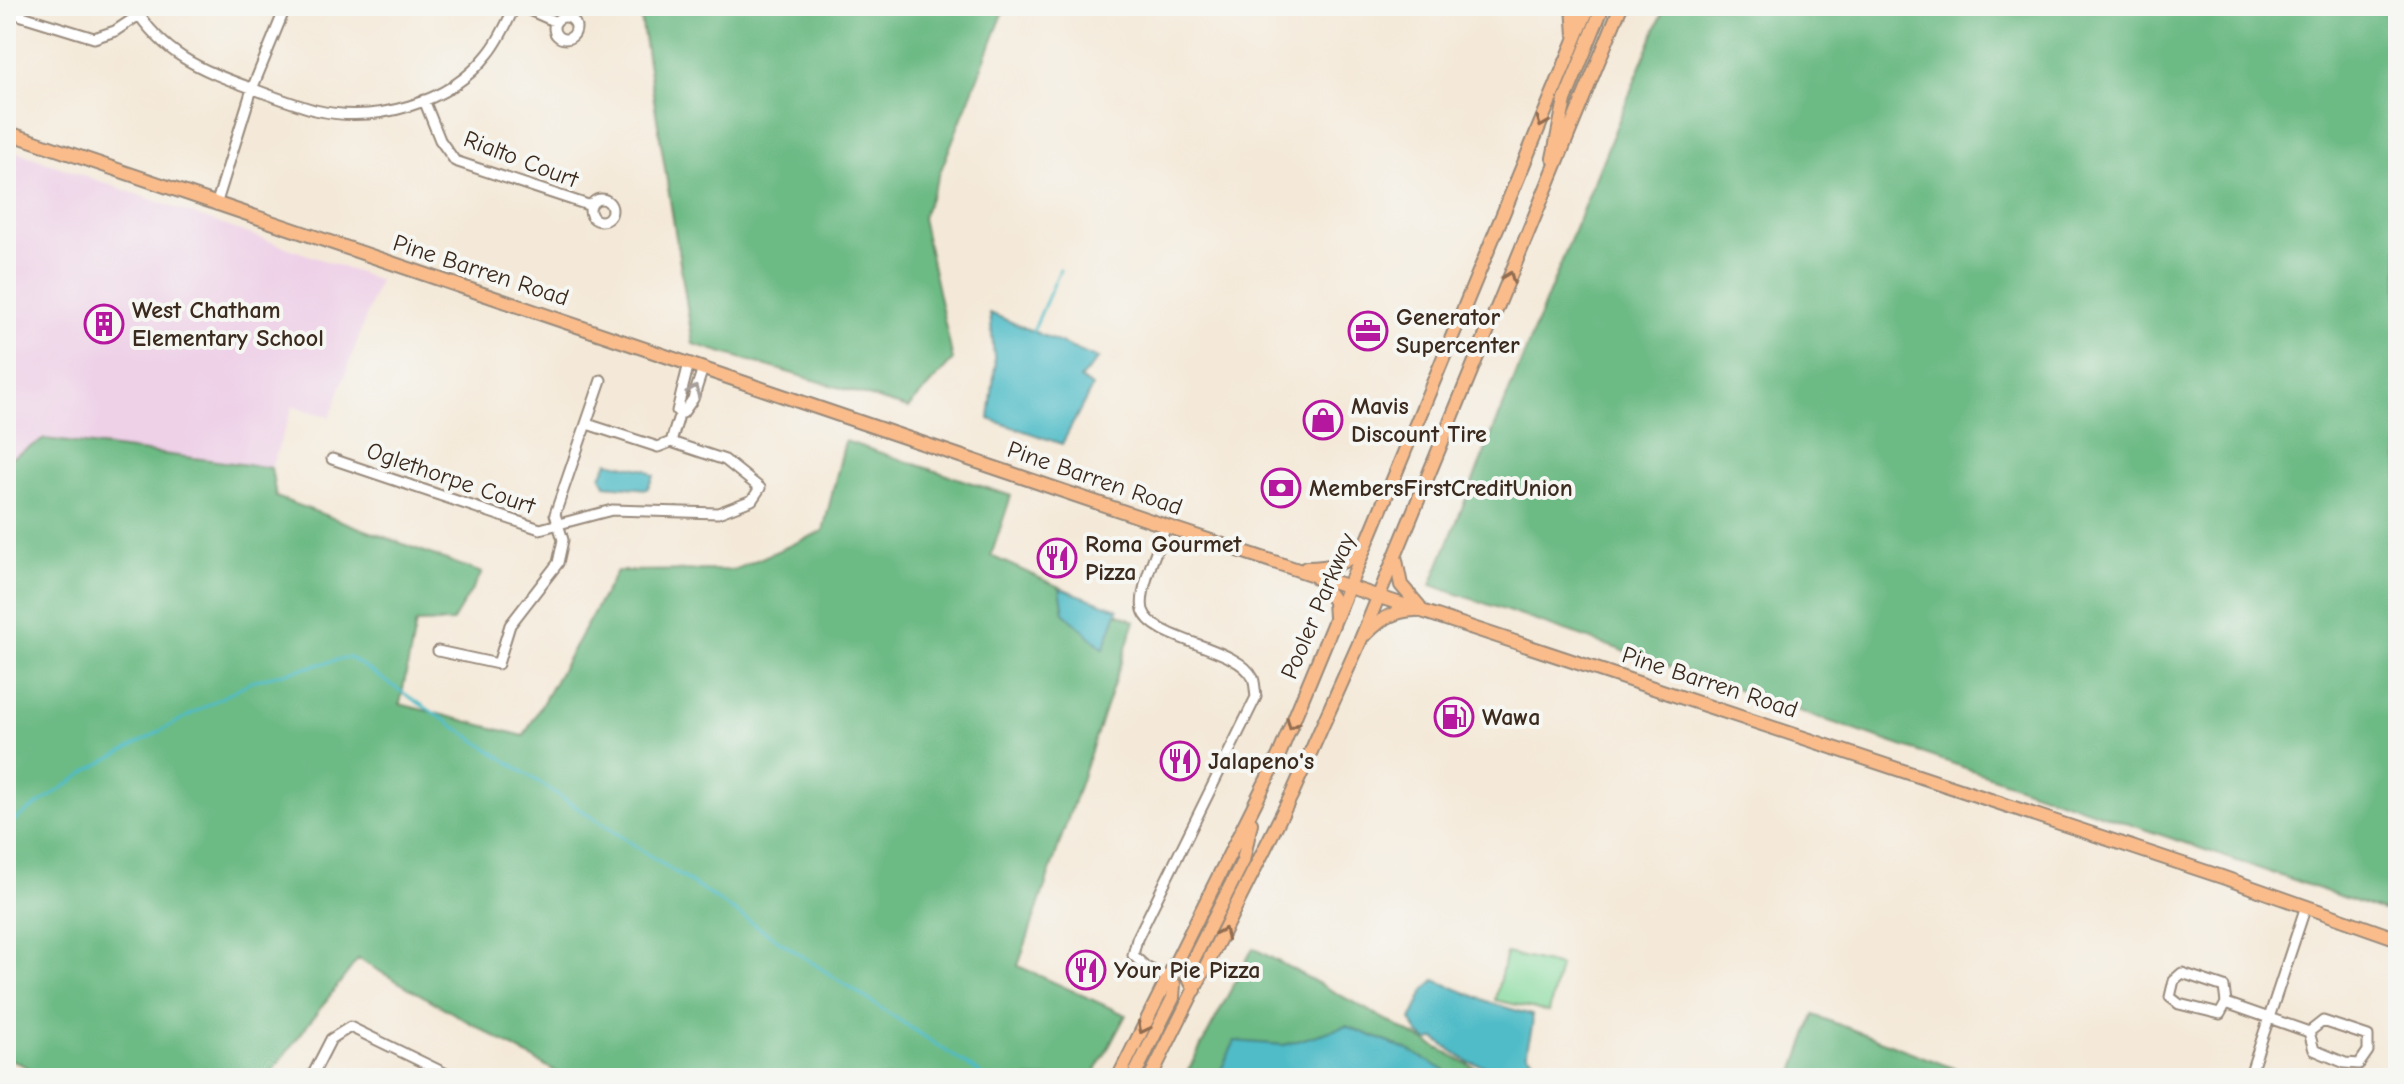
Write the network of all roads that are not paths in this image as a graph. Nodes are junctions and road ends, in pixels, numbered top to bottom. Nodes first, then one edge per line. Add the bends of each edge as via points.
1 (286, 6) edge
2 (517, 6) edge
3 (1573, 6) edge
4 (1589, 6) edge
5 (1603, 6) edge
6 (1621, 6) edge
7 (6, 11) edge
8 (136, 11) edge
9 (556, 22) dead end
10 (1574, 43) junction
11 (252, 89) junction
12 (424, 100) junction
13 (6, 132) edge
14 (1546, 188) junction
15 (216, 205) junction
16 (591, 206) dead end
17 (689, 363) junction
18 (703, 368) junction
19 (601, 380) dead end
20 (679, 414) junction
21 (587, 424) junction
22 (671, 442) junction
23 (332, 459) dead end
24 (558, 525) junction
25 (1166, 526) junction
26 (1369, 541) junction
27 (1395, 557) junction
28 (1295, 568) junction
29 (1315, 575) junction
30 (1351, 587) junction
31 (1380, 595) junction
32 (1422, 610) junction
33 (1334, 627) junction
34 (1361, 639) junction
35 (438, 651) dead end
36 (1255, 805) junction
37 (2306, 906) junction
38 (2398, 939) edge
39 (1168, 978) junction
40 (1195, 990) junction
41 (2226, 1003) junction
42 (2269, 1018) junction
43 (2309, 1032) junction
44 (311, 1078) edge
45 (455, 1078) edge
46 (1118, 1078) edge
47 (1133, 1078) edge
48 (1150, 1078) edge
49 (2249, 1078) edge

1 - 11 street
2 - 9 street
2 - 12 street via 488,55 464,77
3 - 10 main road
4 - 10 main road, Pooler Parkway
5 - 14 main road via 1565,100
6 - 14 main road
7 - 8 street via 94,38 115,31
8 - 11 street via 177,56
10 -> 26 main road, Pooler Parkway
11 - 12 street via 345,114 381,112
11 - 15 street
12 - 16 street, Rialto Court via 455,161
13 - 15 main road, Pine Barren Road
27 -> 14 main road
15 - 17 main road, Pine Barren Road
17 - 18 main road, Pine Barren Road
17 - 20 street
20 -> 18 street via 693,399
18 - 25 main road, Pine Barren Road
19 - 21 street
20 - 22 street
21 - 22 street via 653,447
21 - 24 street via 555,514
22 - 24 street, Oglethorpe Court via 729,462 760,488 755,497 714,513 612,510
23 - 24 street, Oglethorpe Court via 536,528
24 - 35 street via 563,540 556,566 510,625 498,664
25 - 28 main road, Pine Barren Road
25 - 39 street via 1143,611 1153,625 1241,664 1253,678 1256,697 1137,939 1133,955
26 - 28 main road via 1345,562
26 - 30 main road, Pooler Parkway
27 - 31 main road
27 - 32 main road via 1401,585
28 - 29 main road, Pine Barren Road
29 - 30 main road, Pine Barren Road
29 - 33 main road via 1334,601
30 - 31 main road, Pine Barren Road
30 - 33 main road, Pooler Parkway
31 - 32 main road, Pine Barren Road
31 - 34 main road
32 - 34 main road via 1393,613
32 - 37 main road, Pine Barren Road
33 -> 36 main road, Pooler Parkway
40 -> 34 main road
36 - 39 main road, Pooler Parkway
36 - 40 main road via 1243,861 1188,970
37 - 38 main road, Pine Barren Road
37 - 42 street
39 -> 46 main road, Pooler Parkway
39 - 47 main road via 1174,984 1173,998
40 - 48 main road
41 - 41 street via 2220,1014 2179,1004 2170,997 2174,980 2182,973 2224,987
41 - 42 street
42 - 43 street
42 - 49 street
43 - 43 street via 2323,1021 2368,1036 2368,1051 2359,1064 2345,1063 2314,1050
44 - 45 street via 331,1039 350,1027

